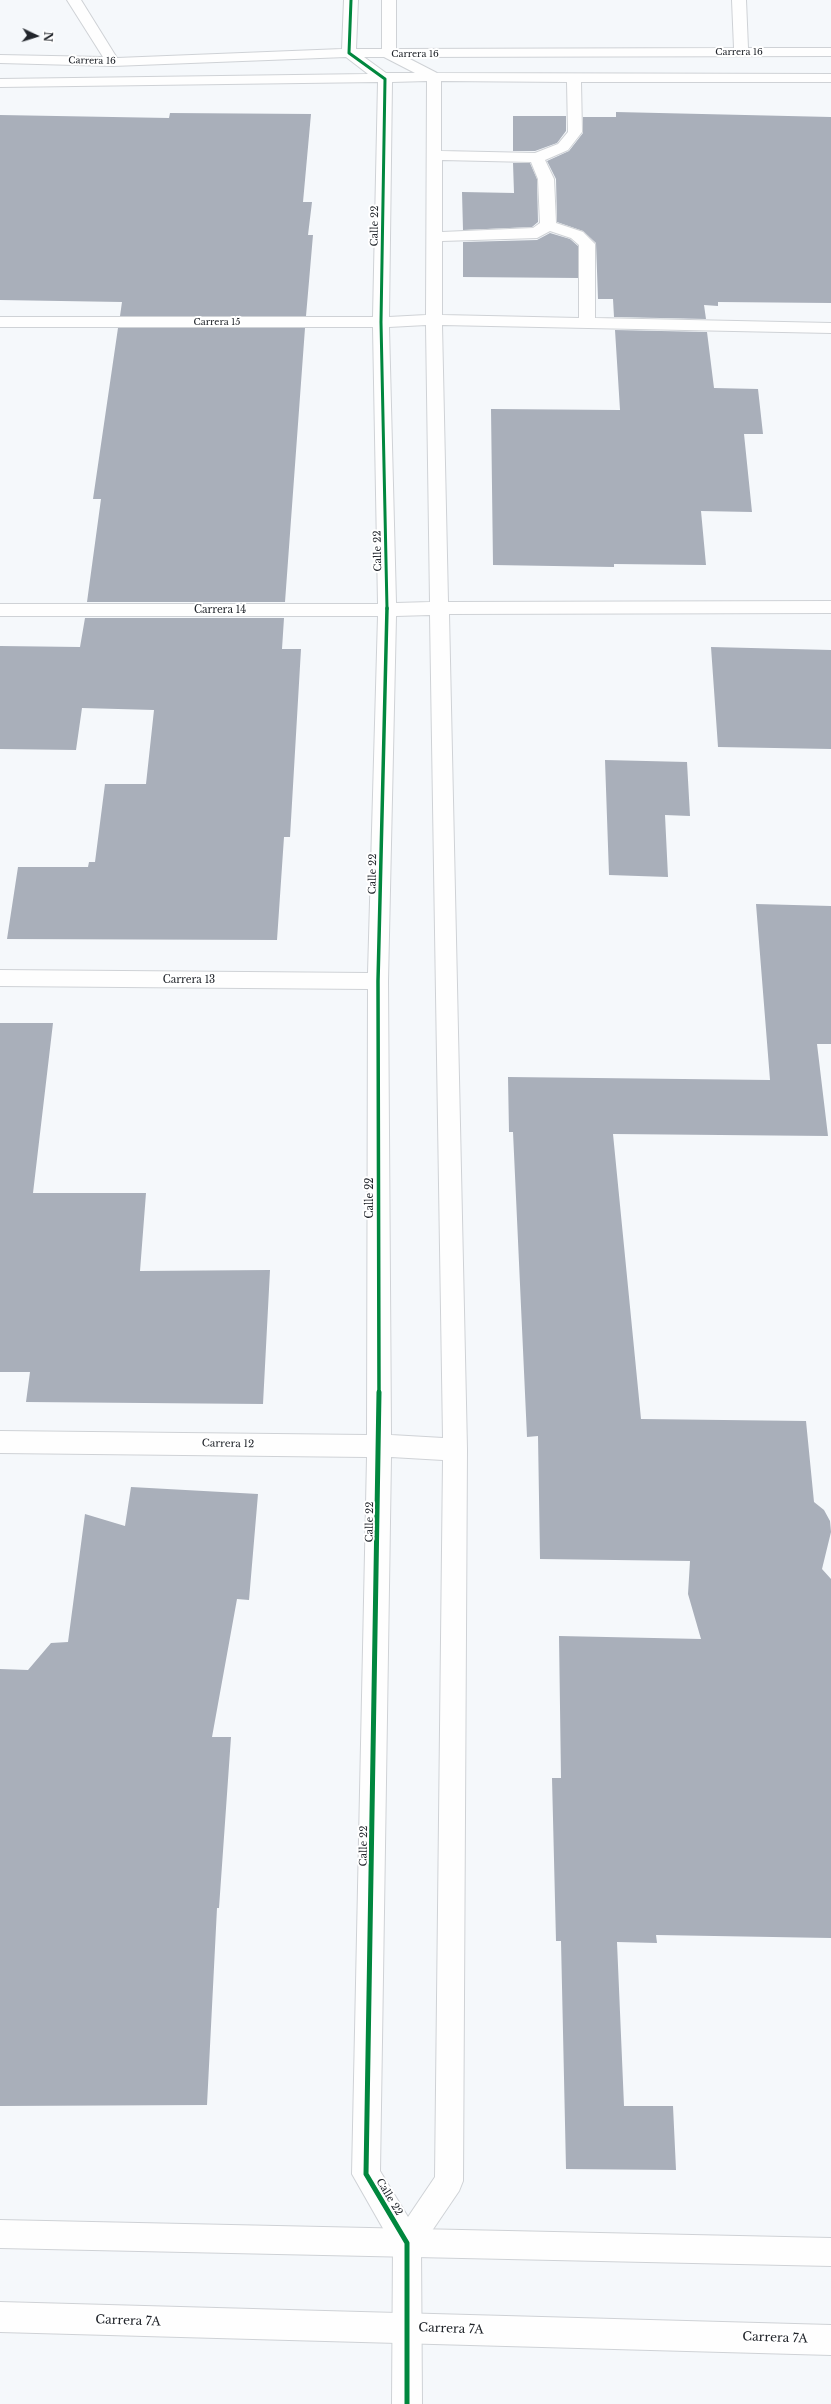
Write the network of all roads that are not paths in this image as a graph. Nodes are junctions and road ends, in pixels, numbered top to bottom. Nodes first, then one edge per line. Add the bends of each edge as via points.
1 (74, 0) edge
2 (351, 0) edge
3 (389, 0) edge
4 (739, 0) edge
5 (740, 52) junction
6 (831, 52) edge
7 (349, 53) junction
8 (389, 54) junction
9 (0, 59) edge
10 (113, 62) junction
11 (434, 77) junction
12 (574, 78) junction
13 (831, 78) edge
14 (385, 79) junction
15 (0, 83) edge
16 (434, 155) junction
17 (536, 158) junction
18 (548, 225) junction
19 (434, 237) junction
20 (434, 320) junction
21 (0, 322) edge
22 (382, 322) junction
23 (587, 323) junction
24 (831, 328) edge
25 (831, 607) edge
26 (440, 608) junction
27 (0, 610) edge
28 (387, 610) junction
29 (0, 978) edge
30 (378, 981) junction
31 (0, 1442) edge
32 (379, 1446) junction
33 (455, 1449) junction
34 (0, 2234) edge
35 (407, 2243) junction
36 (831, 2252) edge
37 (0, 2317) edge
38 (406, 2328) junction
39 (831, 2340) edge
40 (407, 2404) edge

1 - 10 street
2 - 7 street
3 - 8 street
4 - 5 street
5 - 6 street, Carrera 16
5 - 8 street, Carrera 16
7 - 8 street, Carrera 16
7 - 10 street, Carrera 16
7 - 14 street
8 - 11 street
9 - 10 street, Carrera 16
11 - 12 street, Carrera 16
11 - 14 street, Carrera 16
11 - 16 street
12 - 13 street, Carrera 16
12 - 17 street via 575,132 563,147
14 - 15 street, Carrera 16
14 - 22 street, Calle 22
16 - 17 street
16 - 19 street
17 - 18 street via 546,179
18 - 19 street via 537,233
18 - 23 street via 577,234 587,244
19 - 20 street
20 - 22 street, Carrera 15
20 - 23 street, Carrera 15
20 - 26 street
21 - 22 street, Carrera 15
22 - 28 street, Calle 22
23 - 24 street, Carrera 15
25 - 26 street, Carrera 14
26 - 28 street, Carrera 14
26 - 33 street
27 - 28 street, Carrera 14
28 - 30 street, Calle 22
29 - 30 street, Carrera 13
30 - 32 street, Calle 22
31 - 32 street, Carrera 12
32 - 33 street, Carrera 12
32 - 35 street, Calle 22 via 366,2174
33 - 35 street via 449,2181
34 - 35 street
35 - 36 street
35 - 38 street
37 - 38 street, Carrera 7A
38 - 39 street, Carrera 7A
38 - 40 street

